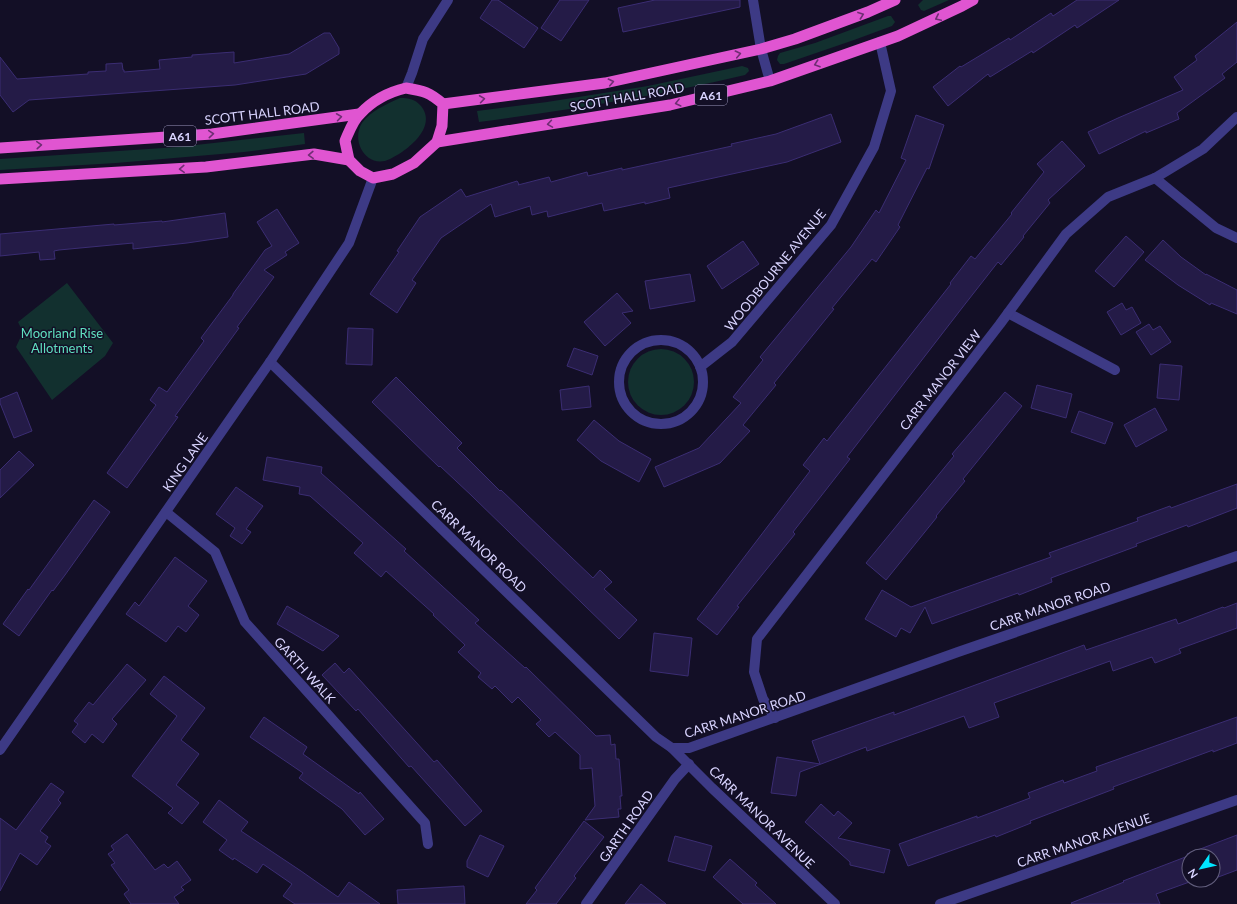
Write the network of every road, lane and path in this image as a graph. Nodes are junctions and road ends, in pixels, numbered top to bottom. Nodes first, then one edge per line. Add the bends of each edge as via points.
1 (448, 0) edge
2 (753, 0) edge
3 (896, 0) edge
4 (973, 0) edge
5 (880, 42) junction
6 (761, 49) junction
7 (770, 81) junction
8 (406, 88) junction
9 (443, 104) junction
10 (359, 114) junction
11 (1237, 117) edge
12 (437, 142) junction
13 (0, 148) edge
14 (349, 160) junction
15 (373, 178) junction
16 (1156, 178) junction
17 (0, 180) edge
18 (1237, 238) edge
19 (1008, 312) junction
20 (270, 362) junction
21 (700, 367) junction
22 (1115, 370) dead end
23 (166, 512) junction
24 (1237, 556) edge
25 (775, 718) junction
26 (1, 745) edge
27 (672, 748) junction
28 (689, 764) junction
29 (1237, 800) edge
30 (428, 844) dead end
31 (586, 904) edge
32 (835, 904) edge
33 (940, 904) edge

1 - 8 street via 423,39
2 - 6 street
6 -> 3 highway, SCOTT HALL ROAD
4 -> 5 highway, SCOTT HALL ROAD / A61
5 -> 7 highway, SCOTT HALL ROAD / A61
5 - 21 street, WOODBOURNE AVENUE via 891,91 874,147 831,225 732,342
6 - 7 street
9 -> 6 highway, SCOTT HALL ROAD via 605,83
7 -> 12 highway, SCOTT HALL ROAD / A61 via 670,105
8 - 9 highway via 432,94
8 - 10 highway, A61 via 395,90
9 - 12 highway via 442,126
13 -> 10 highway, SCOTT HALL ROAD / A61 via 212,134
10 - 14 highway, A61 via 345,141
11 - 16 street, CARR MANOR VIEW via 1203,148
12 - 15 highway via 414,163 394,174
14 - 15 highway via 360,171
14 -> 17 highway via 314,154 206,167
15 - 20 street, KING LANE via 349,243
16 - 18 street via 1216,228
16 - 19 street, CARR MANOR VIEW via 1108,197 1066,234
19 - 22 street
19 - 25 street, CARR MANOR VIEW via 757,639 754,672 763,699
20 - 23 street, KING LANE
20 - 27 street, CARR MANOR ROAD via 656,737
21 - 21 street via 703,383 699,401 685,418 668,424 648,423 629,410 619,388 621,368 634,349 653,341 673,342 687,349
23 - 26 street, KING LANE
23 - 30 street, GARTH WALK via 215,552 245,622 425,823
24 - 25 street, CARR MANOR ROAD
25 - 27 street, CARR MANOR ROAD via 689,748
27 - 28 street, CARR MANOR AVENUE
28 - 31 street, GARTH ROAD via 675,779
28 - 32 street, CARR MANOR AVENUE
29 - 33 street, CARR MANOR AVENUE

